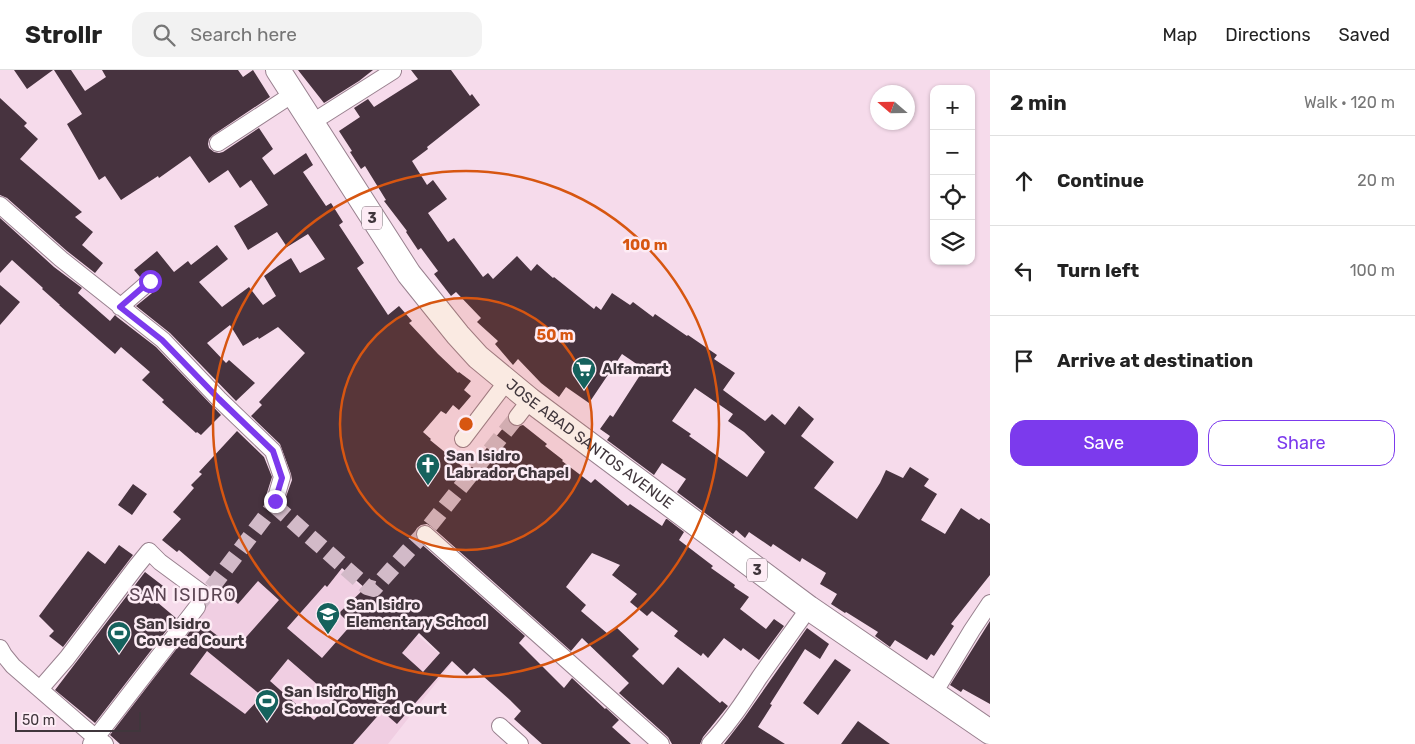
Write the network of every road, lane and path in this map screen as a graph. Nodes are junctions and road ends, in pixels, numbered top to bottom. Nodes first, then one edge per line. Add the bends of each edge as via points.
1 (278, 70) edge
2 (393, 71) edge
3 (293, 94) junction
4 (311, 123) junction
5 (218, 143) dead end
6 (0, 205) edge
7 (150, 281) dead end
8 (120, 307) junction
9 (507, 381) junction
10 (463, 439) dead end
11 (275, 501) tunnel mouth
12 (425, 534) dead end
13 (990, 603) edge
14 (810, 608) junction
15 (0, 648) edge
16 (40, 689) junction
17 (934, 693) junction
18 (500, 726) dead end
19 (990, 732) edge
20 (98, 742) edge
21 (520, 744) edge
22 (661, 744) edge
23 (710, 744) edge

1 - 3 highway, JOSE ABAD SANTOS AVENUE / 3
2 - 4 street
3 - 4 highway, JOSE ABAD SANTOS AVENUE / 3
3 - 5 street
4 - 9 highway, JOSE ABAD SANTOS AVENUE / 3 via 408,274 458,336
6 - 8 street
7 - 8 street
8 - 11 street via 162,340 273,451 282,478
9 - 10 street
9 - 14 highway, JOSE ABAD SANTOS AVENUE / 3 via 524,409
12 - 22 street
13 - 17 street
14 - 17 highway, JOSE ABAD SANTOS AVENUE / 3
14 - 23 street via 737,712
15 - 16 street via 13,666
16 - 20 street
16 - 20 street via 149,551 200,600
17 - 19 highway, JOSE ABAD SANTOS AVENUE / 3
18 - 21 street

